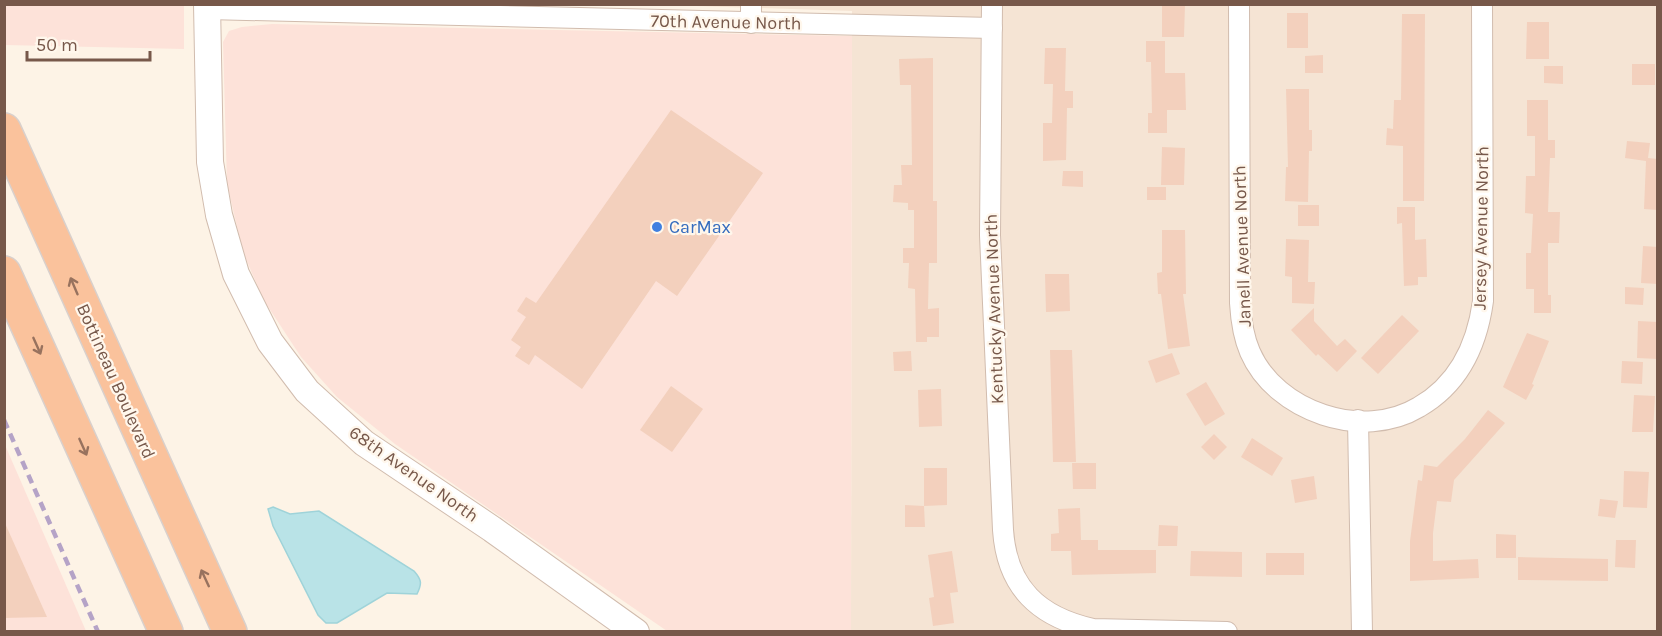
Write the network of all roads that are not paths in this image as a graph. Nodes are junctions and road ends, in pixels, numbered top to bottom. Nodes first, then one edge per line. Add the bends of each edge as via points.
1 (992, 4) edge
2 (1239, 4) edge
3 (1482, 4) edge
4 (208, 6) edge
5 (508, 11) edge
6 (751, 14) edge
7 (992, 28) junction
8 (4, 130) edge
9 (4, 273) edge
10 (1358, 420) junction
11 (165, 632) edge
12 (230, 632) edge
13 (636, 632) edge
14 (1227, 632) edge
15 (1362, 632) edge

1 - 7 street, Kentucky Avenue North
2 - 10 street, Janell Avenue North via 1242,328 1251,354 1282,394 1331,417
3 - 10 street, Jersey Avenue North via 1483,301 1479,327 1458,373 1440,393 1401,415
4 - 5 street, 70th Avenue North
4 - 13 street, 68th Avenue North via 210,162 219,215 236,274 270,342 307,391 364,443
5 - 6 street, 70th Avenue North
6 - 7 street, 70th Avenue North
7 - 14 street, Kentucky Avenue North via 990,235 1003,530 1010,567 1036,605 1053,617 1093,629
12 -> 8 highway, Bottineau Boulevard
9 -> 11 highway
10 - 15 street

